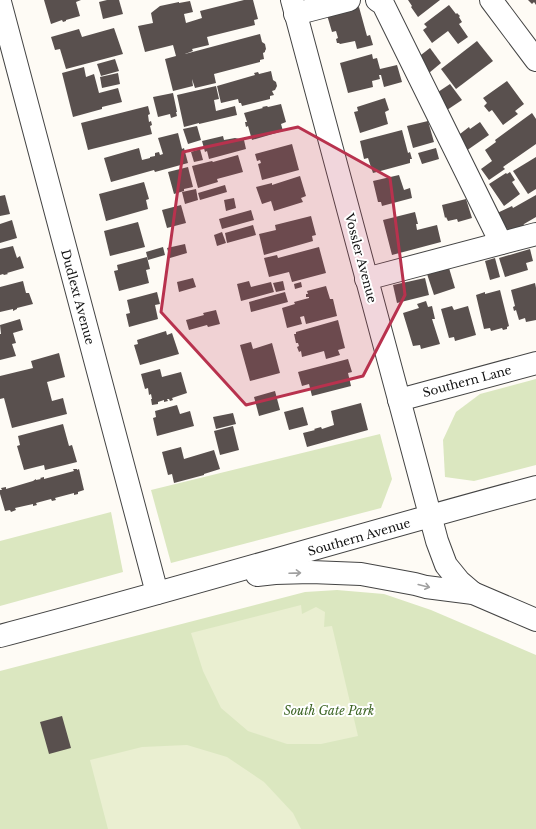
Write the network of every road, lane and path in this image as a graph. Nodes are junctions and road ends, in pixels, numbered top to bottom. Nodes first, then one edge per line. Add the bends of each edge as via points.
1 (349, 0) edge
2 (377, 0) edge
3 (491, 0) edge
4 (0, 2) edge
5 (293, 7) edge
6 (536, 60) edge
7 (536, 234) edge
8 (500, 243) junction
9 (366, 279) junction
10 (536, 363) edge
11 (399, 400) junction
12 (536, 487) edge
13 (430, 516) junction
14 (200, 582) junction
15 (157, 593) junction
16 (473, 593) junction
17 (536, 620) edge
18 (0, 636) edge

1 - 5 street
2 - 8 street via 383,4
3 - 6 street
4 - 15 street, Dudlext Avenue
5 - 9 street, Vossler Avenue
7 - 8 street
8 - 9 street
9 - 11 street, Vossler Avenue
10 - 11 street, Southern Lane
11 - 13 street, Vossler Avenue
12 - 13 street
13 - 14 street, Southern Avenue
13 - 16 street, Southern Avenue via 446,565
14 - 15 street, Southern Avenue
14 -> 16 street, Southern Avenue via 275,573 362,574 426,587
15 - 18 street, Southern Avenue
16 - 17 street, Southern Avenue

